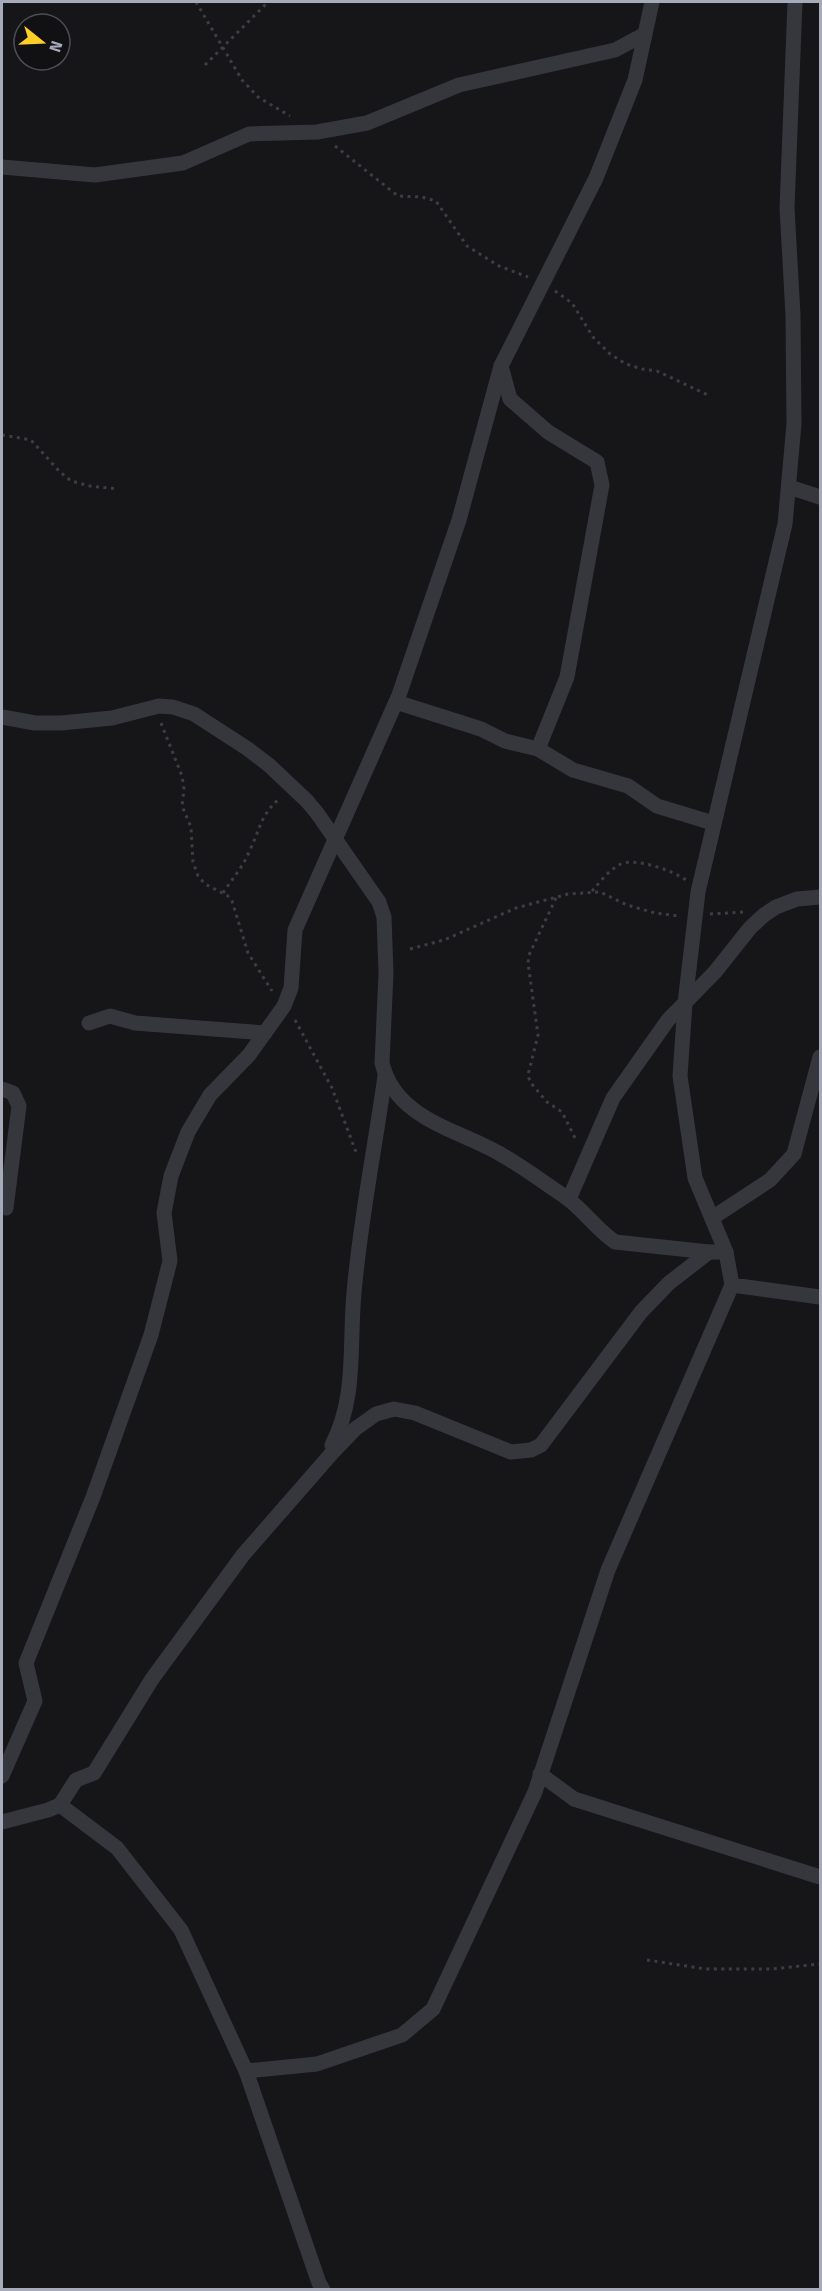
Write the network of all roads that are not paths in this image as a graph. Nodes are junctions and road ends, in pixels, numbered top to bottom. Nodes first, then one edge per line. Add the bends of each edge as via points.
1 (652, 2) edge
2 (795, 2) edge
3 (645, 34) junction
4 (2, 167) edge
5 (501, 366) junction
6 (789, 487) junction
7 (820, 497) edge
8 (396, 702) junction
9 (2, 717) edge
10 (538, 749) junction
11 (713, 823) junction
12 (336, 838) junction
13 (820, 897) edge
14 (685, 1003) junction
15 (89, 1023) dead end
16 (265, 1033) junction
17 (820, 1057) edge
18 (385, 1076) junction
19 (2, 1089) edge
20 (569, 1199) junction
21 (6, 1208) dead end
22 (712, 1218) junction
23 (709, 1252) junction
24 (726, 1252) junction
25 (732, 1285) junction
26 (820, 1297) edge
27 (322, 1463) junction
28 (540, 1774) junction
29 (2, 1776) edge
30 (60, 1805) junction
31 (2, 1822) edge
32 (820, 1877) edge
33 (246, 2071) junction
34 (323, 2289) edge

1 - 3 street
2 - 6 street via 787,208 794,424
3 - 4 street via 615,50 459,85 367,123 317,132 249,134 183,163 94,175
3 - 5 street via 634,80 596,178
5 - 8 street via 459,520
5 - 10 street via 510,399 548,432 597,462 602,485 567,677
6 - 7 street
6 - 11 street via 771,589
8 - 10 street via 481,729 504,741
8 - 12 street
9 - 12 street via 60,723 173,706 194,714 248,748 307,801
10 - 11 street via 573,770 627,786 657,806
11 - 14 street via 698,892
12 - 16 street via 295,930 291,988
12 - 18 street via 379,902 384,917
13 - 14 street via 797,899 769,911
14 - 20 street via 668,1020 613,1098
14 - 22 street via 680,1076 694,1178
15 - 16 street via 110,1016 135,1023
16 - 29 street via 210,1095 188,1132 171,1176 164,1212 170,1261 151,1335 93,1497 26,1663 35,1701
17 - 22 street via 794,1154 770,1180
18 - 20 street via 392,1088 426,1119 501,1154
18 - 27 street via 354,1294 349,1393 340,1430
19 - 21 street via 13,1093 19,1106
20 - 23 street via 615,1242
22 - 24 street
23 - 24 street
23 - 27 street via 669,1283 641,1312 541,1445 511,1452 415,1413 394,1409 376,1414 355,1429
24 - 25 street
25 - 26 street
25 - 28 street via 608,1570
27 - 30 street via 236,1565 152,1679 94,1773 76,1780
28 - 32 street via 574,1799
28 - 33 street via 433,2009 402,2036 317,2064
30 - 31 street
30 - 33 street via 117,1848 181,1930
33 - 34 street

